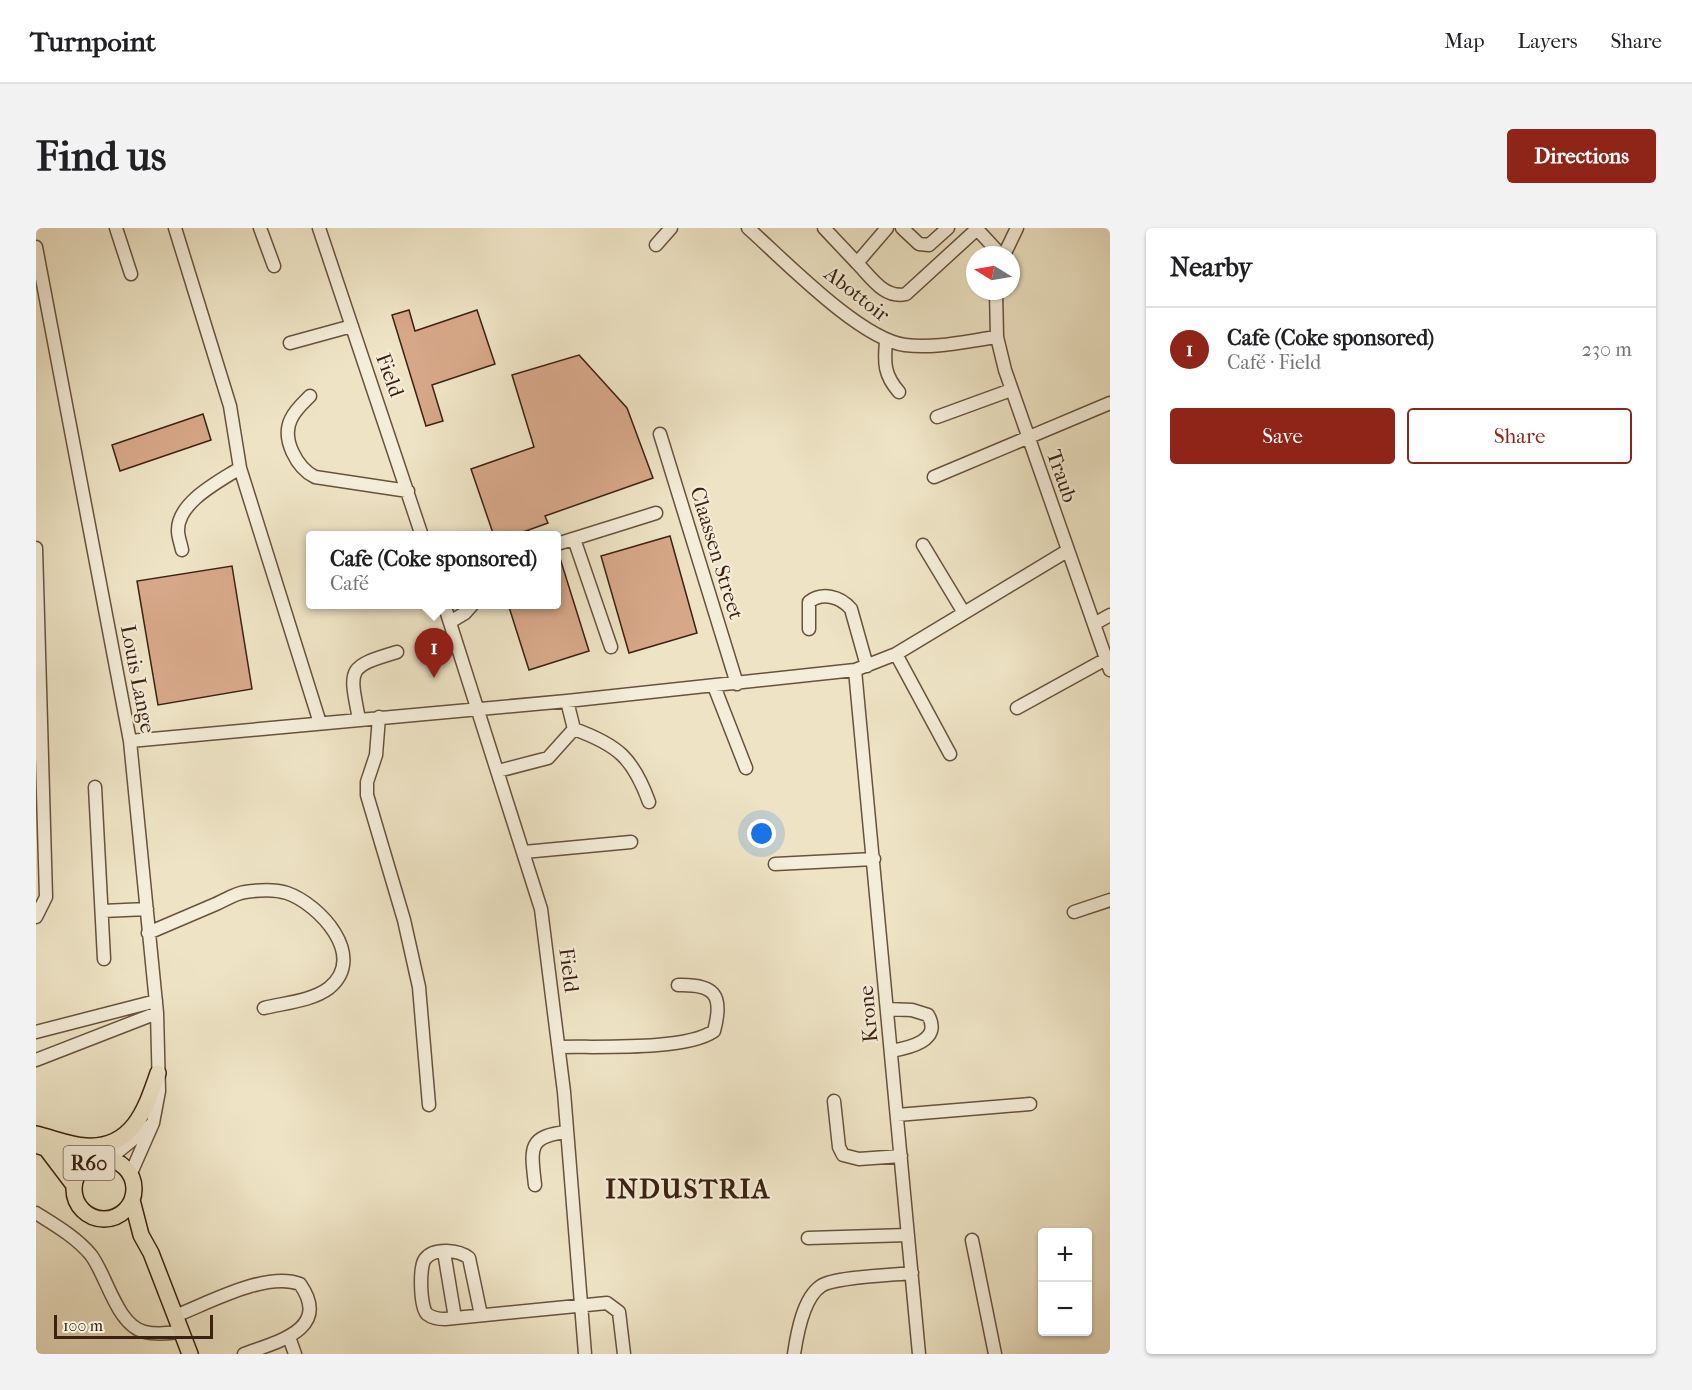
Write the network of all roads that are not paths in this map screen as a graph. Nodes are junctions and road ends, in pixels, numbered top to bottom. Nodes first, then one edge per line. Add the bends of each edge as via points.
1 (116, 228) edge
2 (176, 228) edge
3 (260, 228) edge
4 (318, 228) edge
5 (671, 228) edge
6 (748, 228) edge
7 (824, 228) edge
8 (887, 228) edge
9 (902, 228) edge
10 (948, 228) edge
11 (1017, 228) edge
12 (976, 229) edge
13 (656, 245) dead end
14 (993, 246) edge
15 (1007, 246) edge
16 (36, 247) edge
17 (857, 262) junction
18 (273, 266) dead end
19 (131, 274) dead end
20 (996, 300) edge
21 (352, 326) junction
22 (997, 337) junction
23 (886, 341) junction
24 (290, 342) dead end
25 (1011, 390) junction
26 (899, 392) dead end
27 (310, 396) dead end
28 (1110, 403) edge
29 (937, 417) dead end
30 (660, 434) dead end
31 (1029, 439) junction
32 (240, 468) junction
33 (934, 477) dead end
34 (408, 490) junction
35 (656, 513) dead end
36 (420, 531) edge
37 (574, 539) junction
38 (561, 543) edge
39 (922, 545) dead end
40 (36, 548) edge
41 (182, 550) dead end
42 (1067, 551) junction
43 (446, 609) edge
44 (469, 609) edge
45 (964, 613) junction
46 (1110, 615) edge
47 (450, 622) junction
48 (1094, 624) junction
49 (809, 629) dead end
50 (611, 646) dead end
51 (397, 652) dead end
52 (896, 654) junction
53 (1108, 664) edge
54 (861, 668) junction
55 (737, 684) junction
56 (714, 686) junction
57 (567, 701) junction
58 (478, 708) junction
59 (1017, 708) dead end
60 (379, 717) junction
61 (359, 719) junction
62 (320, 723) junction
63 (574, 729) junction
64 (130, 741) junction
65 (950, 754) dead end
66 (746, 768) dead end
67 (498, 771) junction
68 (95, 787) dead end
69 (649, 802) dead end
70 (632, 842) dead end
71 (525, 852) junction
72 (874, 859) junction
73 (775, 864) dead end
74 (1110, 900) edge
75 (147, 909) junction
76 (103, 911) junction
77 (1074, 912) dead end
78 (36, 917) edge
79 (148, 933) junction
80 (104, 959) dead end
81 (678, 985) dead end
82 (156, 1007) junction
83 (264, 1008) dead end
84 (887, 1009) junction
85 (36, 1032) edge
86 (559, 1047) junction
87 (891, 1051) junction
88 (36, 1060) edge
89 (158, 1072) junction
90 (834, 1101) dead end
91 (1030, 1104) dead end
92 (429, 1105) dead end
93 (897, 1115) junction
94 (153, 1123) junction
95 (567, 1132) junction
96 (36, 1134) edge
97 (42, 1148) edge
98 (901, 1156) junction
99 (109, 1159) junction
100 (89, 1163) junction
101 (131, 1173) junction
102 (73, 1184) junction
103 (535, 1185) dead end
104 (132, 1200) junction
105 (36, 1213) edge
106 (113, 1218) junction
107 (141, 1235) junction
108 (908, 1235) junction
109 (808, 1238) dead end
110 (972, 1240) dead end
111 (444, 1252) junction
112 (912, 1272) junction
113 (580, 1305) junction
114 (482, 1315) junction
115 (175, 1316) junction
116 (454, 1318) junction
117 (182, 1332) junction
118 (289, 1337) junction
119 (190, 1354) edge
120 (244, 1354) edge
121 (295, 1354) edge
122 (585, 1354) edge
123 (624, 1354) edge
124 (794, 1354) edge
125 (919, 1354) edge
126 (994, 1354) edge

1 - 19 street
2 - 32 street via 230,406
3 - 18 street
4 - 21 street, Field
5 - 13 street
6 - 23 street, Abottoir via 852,320
7 - 17 street
8 - 17 street
9 - 10 street via 919,244 929,245
11 - 15 street
12 - 14 street
12 - 17 street via 906,294 883,291
16 - 64 street, Louis Lange
20 - 22 street, Traub
21 - 24 street
21 - 34 street, Field
22 - 23 street, Abottoir via 925,346
22 - 25 street, Traub
23 - 26 street via 885,373
25 - 29 street
25 - 31 street, Traub
27 - 34 street via 294,413 288,428 293,450 305,472 315,477
28 - 31 street
30 - 55 street, Claassen Street
31 - 33 street
31 - 42 street, Traub
32 - 41 street via 183,512 178,529
32 - 62 street
34 - 36 street, Field
35 - 37 street
37 - 38 street
37 - 50 street
39 - 45 street
40 - 78 street via 46,897
42 - 45 street
42 - 48 street, Traub
43 - 47 street, Field
44 - 47 street
45 - 52 street
46 - 48 street
47 - 58 street, Field
48 - 53 street, Traub
49 - 54 street, Krone via 809,602 816,597 846,603
51 - 61 street via 363,662 354,673
52 - 54 street
52 - 65 street
53 - 59 street
54 - 55 street
54 - 72 street, Krone
55 - 56 street
56 - 57 street
56 - 66 street
57 - 58 street
57 - 63 street
58 - 60 street
58 - 67 street, Field
60 - 61 street
60 - 92 street via 367,795 404,920 419,987
61 - 62 street
62 - 64 street
63 - 67 street via 548,758
63 - 69 street via 616,747 633,765
64 - 75 street, Louis Lange
67 - 71 street, Field
68 - 76 street
70 - 71 street
71 - 86 street, Field via 541,909
72 - 73 street
72 - 84 street, Krone
74 - 77 street
75 - 76 street
75 - 79 street, Louis Lange
76 - 80 street
79 - 82 street, Louis Lange
79 - 83 street via 244,892 286,893 313,906 330,923 341,945 338,976 331,986 311,997
81 - 86 street via 705,986 717,998 714,1031 705,1037 669,1043
82 - 85 street
82 - 88 street
82 - 89 street, Louis Lange
84 - 87 street, Krone
84 - 87 street via 919,1011 931,1023 921,1045
86 - 95 street, Field
87 - 93 street, Krone
89 - 94 street, Louis Lange
89 - 96 main road via 141,1117 117,1139 86,1146
90 - 98 street via 843,1155 859,1159
91 - 93 street
93 - 98 street, Krone
94 - 99 street
94 - 101 street, Louis Lange
95 - 103 street via 546,1134 534,1144
95 - 113 street, Field
97 - 100 main road, R60
97 - 102 main road, R60
98 - 108 street, Krone
99 - 100 main road, R60
99 - 101 main road, R60
100 - 102 main road, R60
101 - 104 main road, R60
102 - 106 main road, R60 via 80,1209 98,1220
104 - 106 main road, R60 via 123,1213
104 - 107 main road, R60
105 - 117 street via 80,1243 92,1256 132,1326 142,1332
106 - 107 main road, R60
107 - 115 main road, R60
108 - 109 street
108 - 112 street, Krone
110 - 126 street
111 - 114 street via 468,1258
111 - 116 street
111 - 116 street via 424,1259 423,1308 437,1319
112 - 124 street via 820,1286 803,1318
112 - 125 street, Krone
113 - 114 street
113 - 122 street, Field
113 - 123 street via 607,1303 619,1312
114 - 116 street
115 - 117 main road, R60
115 - 118 street via 261,1283 291,1280 300,1284 309,1302 303,1328
117 - 119 main road, R60
118 - 120 street
118 - 121 street

